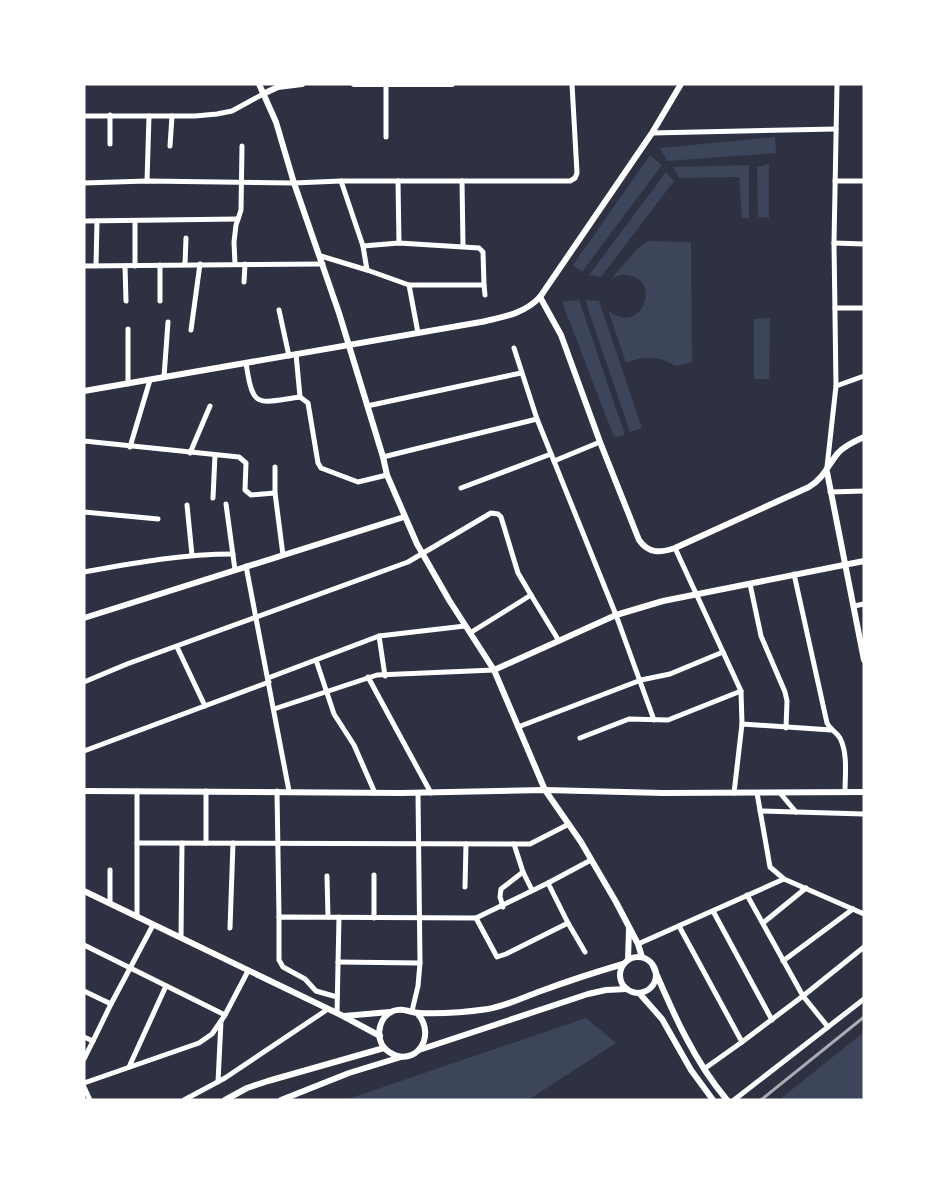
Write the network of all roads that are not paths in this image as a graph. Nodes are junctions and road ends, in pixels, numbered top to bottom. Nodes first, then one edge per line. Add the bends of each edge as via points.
1 (259, 84) edge
2 (302, 84) edge
3 (354, 84) edge
4 (452, 84) edge
5 (572, 84) edge
6 (681, 84) edge
7 (837, 84) edge
8 (386, 85) edge
9 (265, 93) junction
10 (110, 115) junction
11 (84, 116) edge
12 (149, 116) junction
13 (172, 116) junction
14 (836, 129) junction
15 (652, 133) junction
16 (386, 137) dead end
17 (110, 144) dead end
18 (170, 146) dead end
19 (242, 146) dead end
20 (147, 181) junction
21 (341, 181) junction
22 (398, 181) junction
23 (462, 181) junction
24 (835, 181) junction
25 (864, 181) edge
26 (242, 182) junction
27 (84, 183) edge
28 (294, 183) junction
29 (238, 219) junction
30 (84, 221) edge
31 (97, 221) junction
32 (135, 221) junction
33 (186, 238) dead end
34 (399, 243) junction
35 (834, 243) junction
36 (864, 244) edge
37 (363, 246) junction
38 (462, 246) junction
39 (321, 256) junction
40 (185, 264) junction
41 (200, 264) junction
42 (235, 264) junction
43 (245, 264) junction
44 (323, 264) junction
45 (160, 265) junction
46 (84, 266) edge
47 (96, 266) junction
48 (125, 266) junction
49 (135, 266) junction
50 (367, 270) junction
51 (244, 282) dead end
52 (409, 285) junction
53 (484, 285) junction
54 (485, 295) dead end
55 (540, 297) junction
56 (126, 301) dead end
57 (160, 301) dead end
58 (835, 308) junction
59 (864, 308) edge
60 (279, 310) dead end
61 (168, 322) dead end
62 (128, 329) dead end
63 (190, 330) dead end
64 (418, 333) junction
65 (349, 345) junction
66 (514, 348) dead end
67 (292, 355) junction
68 (246, 363) junction
69 (521, 373) junction
70 (864, 376) edge
71 (164, 377) junction
72 (150, 380) junction
73 (128, 384) junction
74 (836, 386) junction
75 (84, 391) edge
76 (300, 397) junction
77 (210, 406) dead end
78 (367, 406) junction
79 (537, 419) junction
80 (864, 437) edge
81 (84, 441) edge
82 (600, 442) junction
83 (130, 447) junction
84 (190, 453) junction
85 (551, 454) junction
86 (215, 455) junction
87 (383, 457) junction
88 (554, 461) junction
89 (275, 467) dead end
90 (826, 472) junction
91 (387, 475) junction
92 (461, 488) dead end
93 (864, 491) edge
94 (830, 492) junction
95 (275, 493) junction
96 (213, 498) dead end
97 (226, 504) dead end
98 (187, 505) dead end
99 (84, 512) edge
100 (405, 517) junction
101 (158, 519) dead end
102 (675, 548) junction
103 (233, 554) junction
104 (423, 554) junction
105 (192, 555) junction
106 (283, 555) junction
107 (864, 561) edge
108 (845, 564) junction
109 (246, 566) junction
110 (235, 570) junction
111 (84, 572) edge
112 (794, 574) junction
113 (750, 584) junction
114 (695, 594) junction
115 (531, 595) junction
116 (864, 604) edge
117 (854, 606) junction
118 (616, 615) junction
119 (84, 618) edge
120 (257, 618) junction
121 (465, 626) junction
122 (470, 633) junction
123 (379, 636) junction
124 (559, 641) junction
125 (177, 646) junction
126 (723, 652) junction
127 (316, 660) junction
128 (864, 660) edge
129 (494, 670) junction
130 (385, 676) junction
131 (368, 677) junction
132 (268, 680) junction
133 (641, 680) junction
134 (84, 682) edge
135 (741, 691) junction
136 (325, 692) junction
137 (205, 706) junction
138 (274, 709) junction
139 (654, 720) junction
140 (742, 724) junction
141 (518, 726) junction
142 (786, 728) junction
143 (831, 730) junction
144 (579, 738) dead end
145 (84, 751) edge
146 (545, 790) junction
147 (84, 791) edge
148 (137, 791) junction
149 (206, 791) junction
150 (277, 791) junction
151 (289, 791) junction
152 (845, 792) junction
153 (864, 792) edge
154 (375, 793) junction
155 (418, 793) junction
156 (431, 793) junction
157 (734, 793) junction
158 (756, 793) junction
159 (780, 794) junction
160 (760, 812) junction
161 (796, 812) junction
162 (864, 814) edge
163 (569, 824) junction
164 (137, 843) junction
165 (182, 843) junction
166 (206, 843) junction
167 (232, 843) junction
168 (278, 843) junction
169 (418, 844) junction
170 (466, 844) junction
171 (514, 844) junction
172 (591, 860) junction
173 (110, 870) dead end
174 (523, 872) junction
175 (327, 876) dead end
176 (374, 876) dead end
177 (784, 879) junction
178 (548, 883) junction
179 (465, 887) dead end
180 (806, 888) junction
181 (532, 890) junction
182 (84, 891) edge
183 (747, 895) junction
184 (110, 903) junction
185 (503, 907) junction
186 (853, 909) junction
187 (713, 911) junction
188 (864, 914) edge
189 (137, 917) junction
190 (279, 917) junction
191 (328, 917) junction
192 (339, 917) junction
193 (374, 918) junction
194 (419, 918) junction
195 (476, 918) junction
196 (568, 923) junction
197 (763, 923) junction
198 (153, 925) junction
199 (679, 926) junction
200 (230, 928) dead end
201 (629, 928) junction
202 (181, 938) junction
203 (638, 944) junction
204 (84, 945) edge
205 (864, 947) edge
206 (585, 952) dead end
207 (642, 957) junction
208 (783, 961) junction
209 (338, 962) junction
210 (626, 962) junction
211 (420, 963) junction
212 (653, 966) junction
213 (130, 968) junction
214 (248, 971) junction
215 (166, 986) junction
216 (627, 989) junction
217 (84, 991) edge
218 (639, 993) junction
219 (803, 996) junction
220 (337, 997) junction
221 (864, 999) edge
222 (111, 1004) junction
223 (328, 1009) junction
224 (391, 1012) junction
225 (415, 1012) junction
226 (340, 1014) junction
227 (225, 1015) junction
228 (221, 1020) junction
229 (772, 1020) junction
230 (828, 1027) junction
231 (380, 1036) junction
232 (84, 1037) edge
233 (93, 1041) junction
234 (742, 1042) junction
235 (384, 1048) junction
236 (418, 1050) junction
237 (403, 1056) junction
238 (84, 1059) edge
239 (129, 1067) junction
240 (704, 1069) junction
241 (218, 1083) junction
242 (84, 1085) edge
243 (90, 1100) edge
244 (184, 1100) edge
245 (225, 1100) edge
246 (281, 1100) edge
247 (713, 1100) edge
248 (727, 1100) edge
249 (734, 1100) edge

1 - 9 street
2 - 9 street
3 - 8 street
4 - 8 street
5 - 23 street via 575,178
6 - 15 street
7 - 14 street
8 - 16 street
9 - 13 street via 232,111
9 - 28 street
10 - 11 street
10 - 12 street
10 - 17 street
12 - 13 street
12 - 20 street
13 - 18 street
14 - 15 street
14 - 24 street
15 - 55 street
19 - 26 street
20 - 26 street
20 - 27 street
21 - 22 street
21 - 28 street
21 - 37 street
22 - 23 street
22 - 34 street
23 - 38 street
24 - 25 street
24 - 35 street
26 - 28 street
26 - 29 street
28 - 39 street
29 - 32 street
29 - 42 street
30 - 31 street
31 - 32 street
31 - 47 street
32 - 49 street
33 - 40 street
34 - 37 street
34 - 38 street
35 - 36 street
35 - 58 street
37 - 50 street
38 - 53 street via 483,252
39 - 44 street
39 - 50 street
40 - 41 street
40 - 45 street
41 - 42 street
41 - 63 street
42 - 43 street
43 - 44 street
43 - 51 street
44 - 65 street
45 - 49 street
45 - 57 street
46 - 47 street
47 - 48 street
48 - 49 street
48 - 56 street
50 - 52 street
52 - 53 street
52 - 64 street
53 - 54 street
55 - 64 street via 519,313
55 - 82 street via 561,335
58 - 59 street
58 - 74 street
60 - 67 street
61 - 71 street
62 - 73 street
64 - 65 street
65 - 67 street
65 - 78 street
66 - 69 street
67 - 68 street
67 - 76 street
68 - 71 street
68 - 76 street via 252,393 260,400
69 - 78 street
69 - 79 street
70 - 74 street
71 - 72 street
72 - 73 street
72 - 83 street
73 - 75 street
74 - 90 street
76 - 91 street via 308,402 321,468 358,482
77 - 84 street
78 - 87 street
79 - 85 street
79 - 87 street
80 - 90 street via 839,452
81 - 83 street
82 - 88 street
82 - 102 street via 639,540 651,551
83 - 84 street
84 - 86 street
85 - 88 street
85 - 92 street
86 - 95 street via 243,459 248,494
86 - 96 street
87 - 91 street
88 - 118 street
89 - 95 street
90 - 94 street
90 - 102 street via 809,487
91 - 100 street
93 - 94 street
94 - 108 street
95 - 106 street
97 - 103 street
98 - 105 street
99 - 101 street
100 - 104 street
100 - 106 street
102 - 114 street
103 - 105 street
103 - 110 street
104 - 115 street via 491,513 498,514 518,573
104 - 120 street
104 - 121 street
105 - 111 street
106 - 109 street
107 - 108 street
108 - 112 street
108 - 117 street
109 - 110 street
109 - 120 street
110 - 119 street
112 - 113 street
112 - 143 street
113 - 114 street
113 - 142 street via 761,636 785,692
114 - 118 street
114 - 126 street
115 - 122 street
115 - 124 street
116 - 117 street
117 - 128 street
118 - 124 street
118 - 133 street
120 - 125 street
120 - 132 street
121 - 122 street
121 - 123 street
122 - 129 street
123 - 127 street
123 - 130 street
124 - 129 street
125 - 134 street
125 - 137 street
126 - 133 street via 670,674
126 - 135 street
127 - 132 street
127 - 136 street
129 - 130 street
129 - 141 street
130 - 131 street
131 - 136 street
131 - 156 street
132 - 137 street
132 - 138 street
133 - 139 street
133 - 141 street
135 - 139 street via 668,720
135 - 140 street
136 - 138 street
136 - 154 street
137 - 145 street
138 - 151 street
139 - 144 street via 629,719
140 - 142 street
140 - 157 street
141 - 146 street
142 - 143 street
143 - 152 street via 840,737 843,748
146 - 156 street
146 - 157 street
146 - 163 street
147 - 148 street
148 - 149 street
148 - 164 street
149 - 150 street
149 - 166 street
150 - 151 street
150 - 168 street
151 - 154 street
152 - 153 street
152 - 159 street
154 - 155 street
155 - 156 street
155 - 169 street
157 - 158 street
158 - 159 street
158 - 160 street
159 - 161 street
160 - 161 street
160 - 177 street via 767,860
161 - 162 street
163 - 171 street via 530,844
163 - 172 street
164 - 165 street
164 - 189 street
165 - 166 street
165 - 202 street
166 - 167 street
167 - 168 street
167 - 200 street
168 - 169 street
168 - 190 street
169 - 170 street
169 - 194 street
170 - 171 street
170 - 179 street
171 - 174 street
172 - 178 street
172 - 201 street
173 - 184 street
174 - 181 street
174 - 185 street via 501,889
175 - 191 street
176 - 193 street
177 - 180 street
177 - 183 street
178 - 181 street
178 - 196 street
180 - 186 street
180 - 197 street
181 - 185 street
182 - 184 street
183 - 187 street
183 - 197 street
184 - 189 street
185 - 195 street
186 - 188 street
186 - 208 street
187 - 199 street
187 - 229 street
189 - 198 street
190 - 191 street
190 - 220 street via 279,960 283,967 305,979 316,991
191 - 192 street
192 - 193 street
192 - 209 street
193 - 194 street
194 - 195 street
194 - 211 street
195 - 196 street via 498,957
196 - 206 street
197 - 208 street
198 - 202 street
198 - 213 street
199 - 203 street
199 - 234 street
201 - 203 street
201 - 210 street
202 - 214 street
203 - 207 street
204 - 213 street
205 - 219 street
207 - 210 street
207 - 212 street
208 - 219 street
209 - 211 street
209 - 220 street
210 - 216 street via 620,976
210 - 225 street via 490,1009
211 - 225 street
212 - 218 street via 654,982
212 - 240 street
213 - 215 street
213 - 222 street
214 - 223 street
214 - 227 street
215 - 227 street
215 - 239 street
216 - 218 street
216 - 236 street via 588,994
217 - 222 street
218 - 247 street via 662,1019
219 - 229 street
219 - 230 street
220 - 226 street
221 - 230 street
222 - 233 street
223 - 226 street
223 - 241 street
224 - 225 street
224 - 226 street
224 - 231 street via 381,1023
225 - 236 street via 426,1030 426,1039
226 - 231 street
227 - 228 street
228 - 239 street via 208,1038 199,1043
228 - 241 street
229 - 234 street
230 - 249 street
231 - 235 street
232 - 233 street
233 - 238 street
234 - 240 street
235 - 237 street
235 - 245 street via 268,1081
236 - 237 street
237 - 246 street
239 - 242 street
240 - 248 street
241 - 244 street
242 - 243 street

